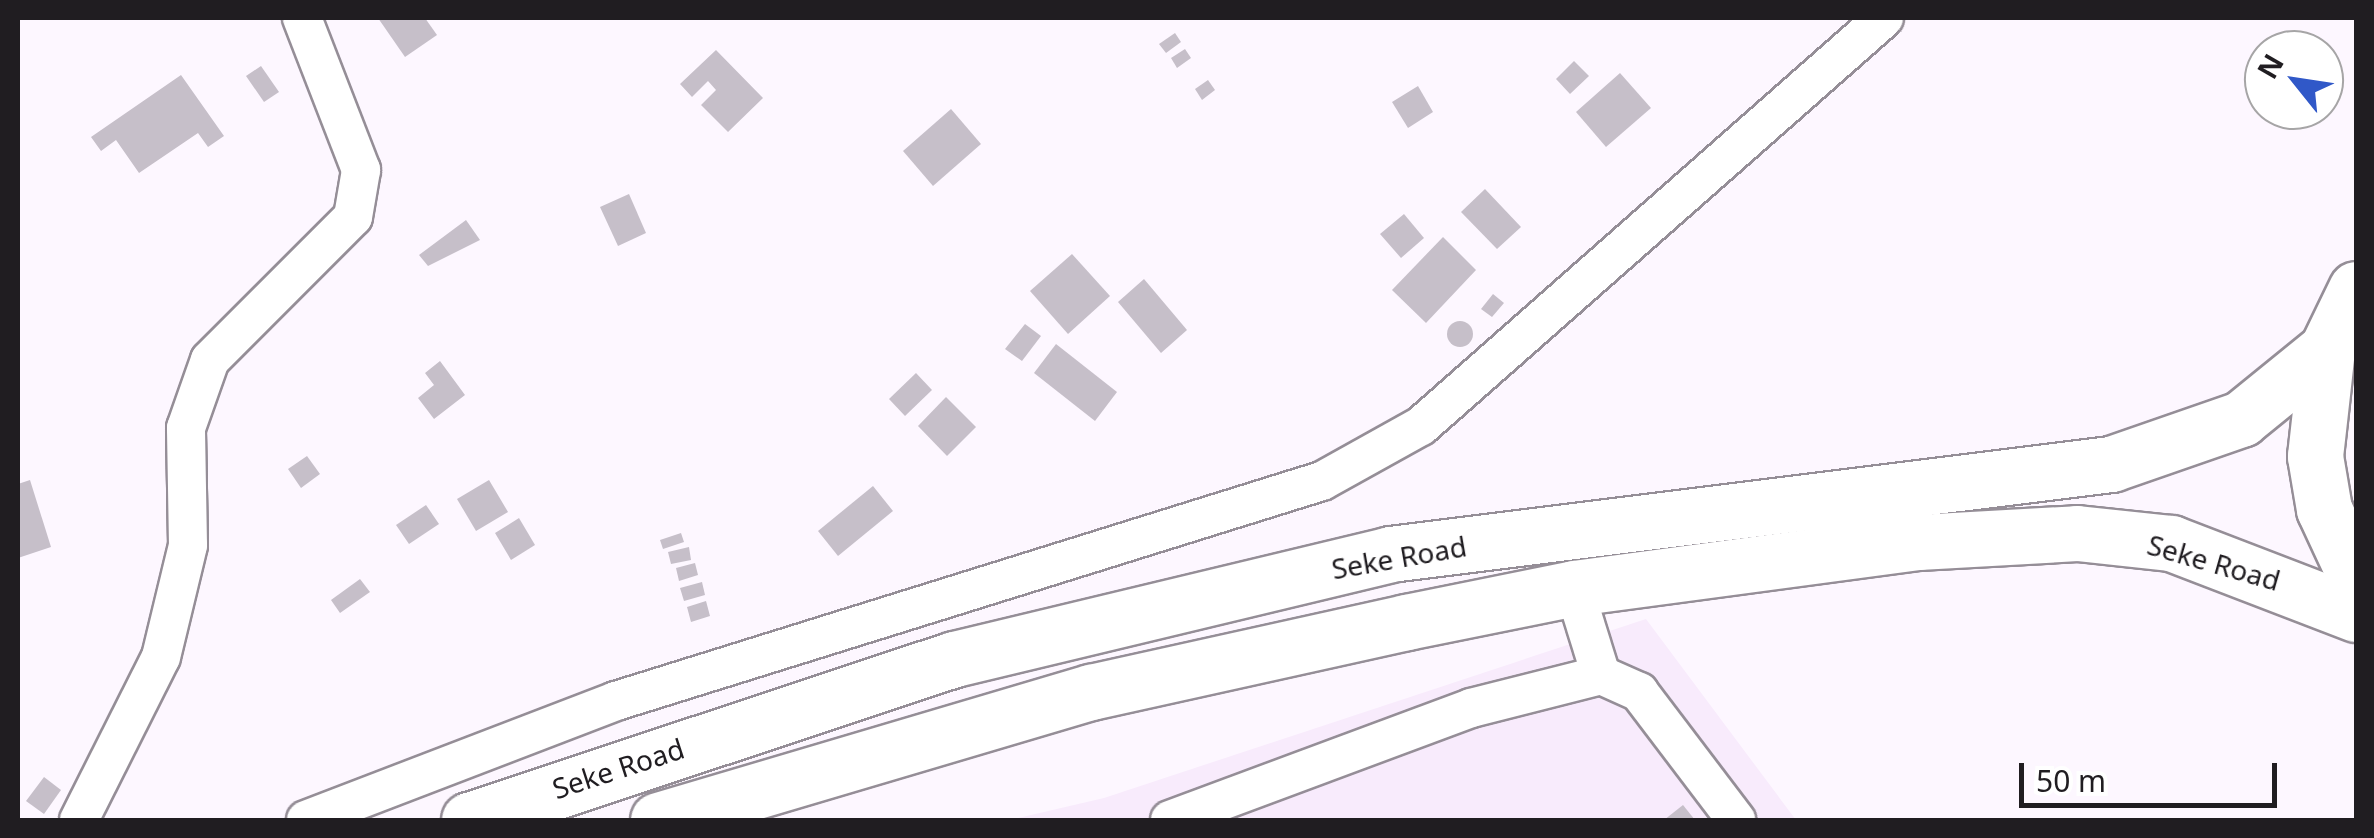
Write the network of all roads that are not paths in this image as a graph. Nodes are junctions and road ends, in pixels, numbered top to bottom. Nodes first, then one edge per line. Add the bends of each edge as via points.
1 (302, 18) edge
2 (1884, 18) edge
3 (2356, 288) edge
4 (2328, 349) junction
5 (2356, 578) edge
6 (1574, 588) junction
7 (2356, 614) edge
8 (1601, 674) junction
9 (79, 820) edge
10 (306, 820) edge
11 (469, 820) edge
12 (658, 820) edge
13 (1170, 820) edge
14 (1736, 820) edge

1 - 9 street via 361,170 353,217 210,360 186,428 188,545 161,657
2 - 10 street via 1421,426 1322,480 616,701
3 - 4 main road, Seke Road
4 - 5 main road, Seke Road via 2315,456 2324,509
4 - 11 main road, Seke Road via 2241,419 2111,464 1390,554 954,659
6 - 7 main road, Seke Road via 1918,542 2077,533 2171,543
6 - 8 street
6 - 12 main road, Seke Road via 1091,692
8 - 13 street via 1471,708
8 - 14 street via 1638,692

